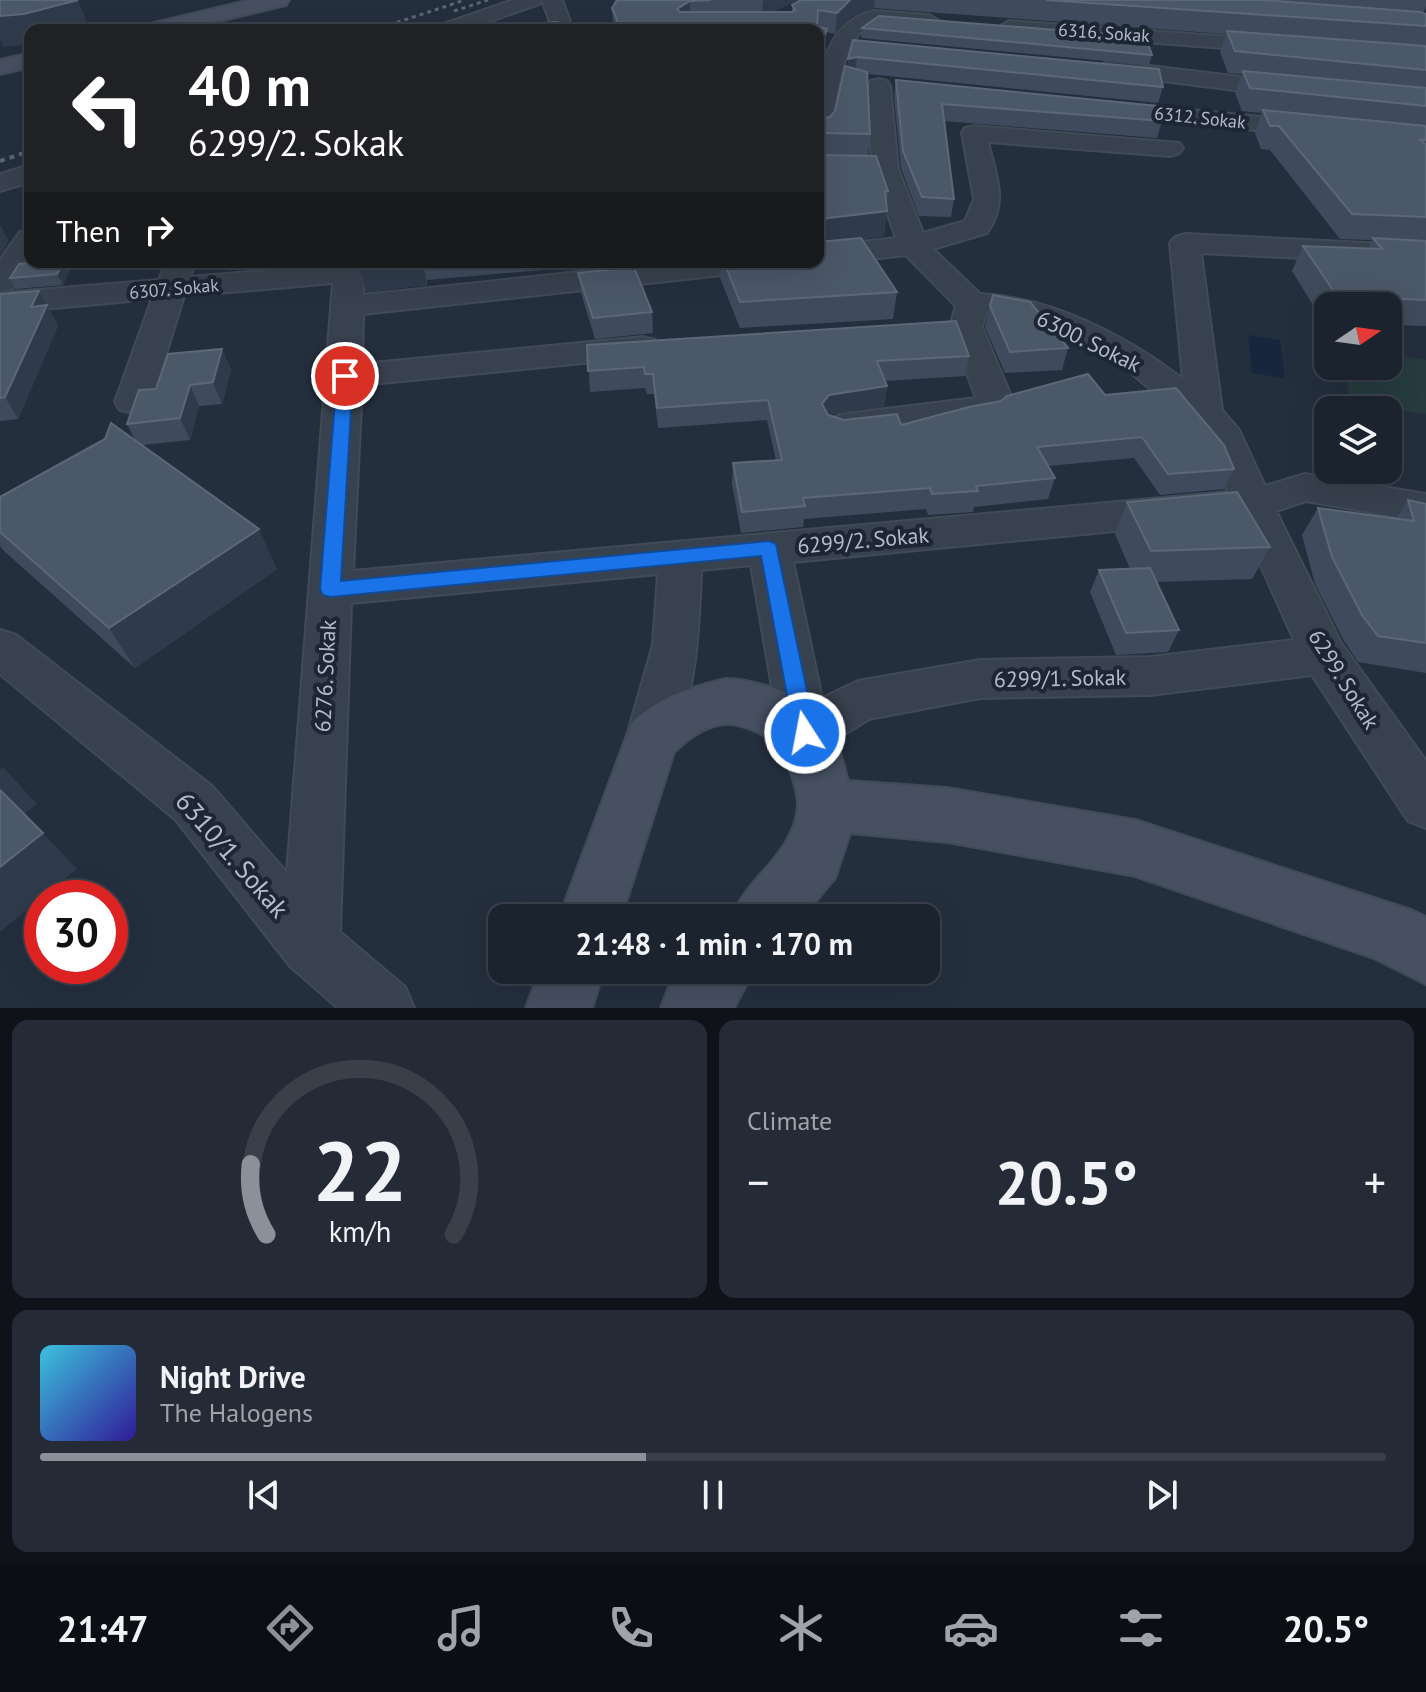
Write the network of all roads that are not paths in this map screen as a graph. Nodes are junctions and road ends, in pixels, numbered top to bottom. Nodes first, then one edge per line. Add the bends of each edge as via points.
1 (278, 0) edge
2 (531, 0) edge
3 (552, 0) edge
4 (1185, 16) edge
5 (947, 22) edge
6 (179, 24) edge
7 (462, 24) edge
8 (561, 24) edge
9 (991, 25) edge
10 (1187, 39) junction
11 (824, 40) edge
12 (843, 45) junction
13 (872, 47) edge
14 (1299, 48) edge
15 (24, 61) edge
16 (0, 67) edge
17 (1093, 67) edge
18 (827, 71) edge
19 (1210, 81) junction
20 (824, 92) edge
21 (1315, 92) edge
22 (1084, 106) edge
23 (1336, 131) edge
24 (1170, 148) dead end
25 (24, 175) edge
26 (0, 183) edge
27 (24, 201) edge
28 (0, 203) edge
29 (913, 245) junction
30 (24, 247) edge
31 (824, 255) edge
32 (1426, 255) edge
33 (639, 268) edge
34 (176, 276) edge
35 (348, 281) edge
36 (0, 283) edge
37 (0, 303) edge
38 (958, 320) junction
39 (671, 345) edge
40 (345, 376) junction
41 (133, 402) edge
42 (1204, 413) junction
43 (841, 426) edge
44 (1253, 504) junction
45 (1426, 508) edge
46 (769, 548) junction
47 (680, 556) junction
48 (330, 589) junction
49 (0, 648) edge
50 (1324, 655) junction
51 (805, 733) junction
52 (651, 739) junction
53 (1426, 804) edge
54 (827, 805) junction
55 (595, 904) edge
56 (774, 904) edge
57 (1414, 939) edge
58 (311, 945) junction
59 (567, 984) edge
60 (712, 984) edge
61 (384, 1008) edge
62 (559, 1008) edge
63 (694, 1008) edge

1 - 6 main road
2 - 7 street
3 - 8 street
4 - 10 street
5 - 12 street via 874,17 848,30
9 - 10 street, 6316. Sokak
10 - 14 street, 6316. Sokak
10 - 19 street
11 - 12 street
12 - 13 street
12 - 18 street
15 - 16 main road
17 - 19 street
18 - 20 street
18 - 29 street via 887,87 871,169
19 - 21 street
22 - 23 street, 6312. Sokak
24 - 29 street via 974,133 988,199 977,227
25 - 26 street
27 - 28 street
29 - 31 street
29 - 38 street via 963,297
30 - 36 street
32 - 42 street via 1185,243
33 - 35 street, 6307. Sokak
34 - 35 street, 6307. Sokak
34 - 37 street, 6307. Sokak
34 - 41 street
35 - 40 street, 6276. Sokak
38 - 42 street, 6300. Sokak via 1007,305 1046,316 1136,360
38 - 43 street via 995,401 982,411
39 - 40 street
40 - 48 street, 6276. Sokak
42 - 44 street, 6300. Sokak via 1221,430
44 - 45 street via 1305,487
44 - 46 street, 6299/2. Sokak
44 - 50 street, 6299. Sokak
46 - 47 street, 6299/2. Sokak
46 - 51 street
47 - 48 street, 6299/2. Sokak
47 - 52 street via 676,645
48 - 58 street, 6276. Sokak
49 - 58 street, 6310/1. Sokak via 194,803
50 - 51 street, 6299/1. Sokak via 1150,676 980,679 858,701
50 - 53 street, 6299. Sokak
51 - 52 main road via 748,702 726,701 674,718
51 - 54 main road
52 - 55 main road
54 - 56 main road via 814,858
54 - 57 main road via 947,815 1135,848
58 - 61 street, 6310/1. Sokak
59 - 62 main road
60 - 63 main road

